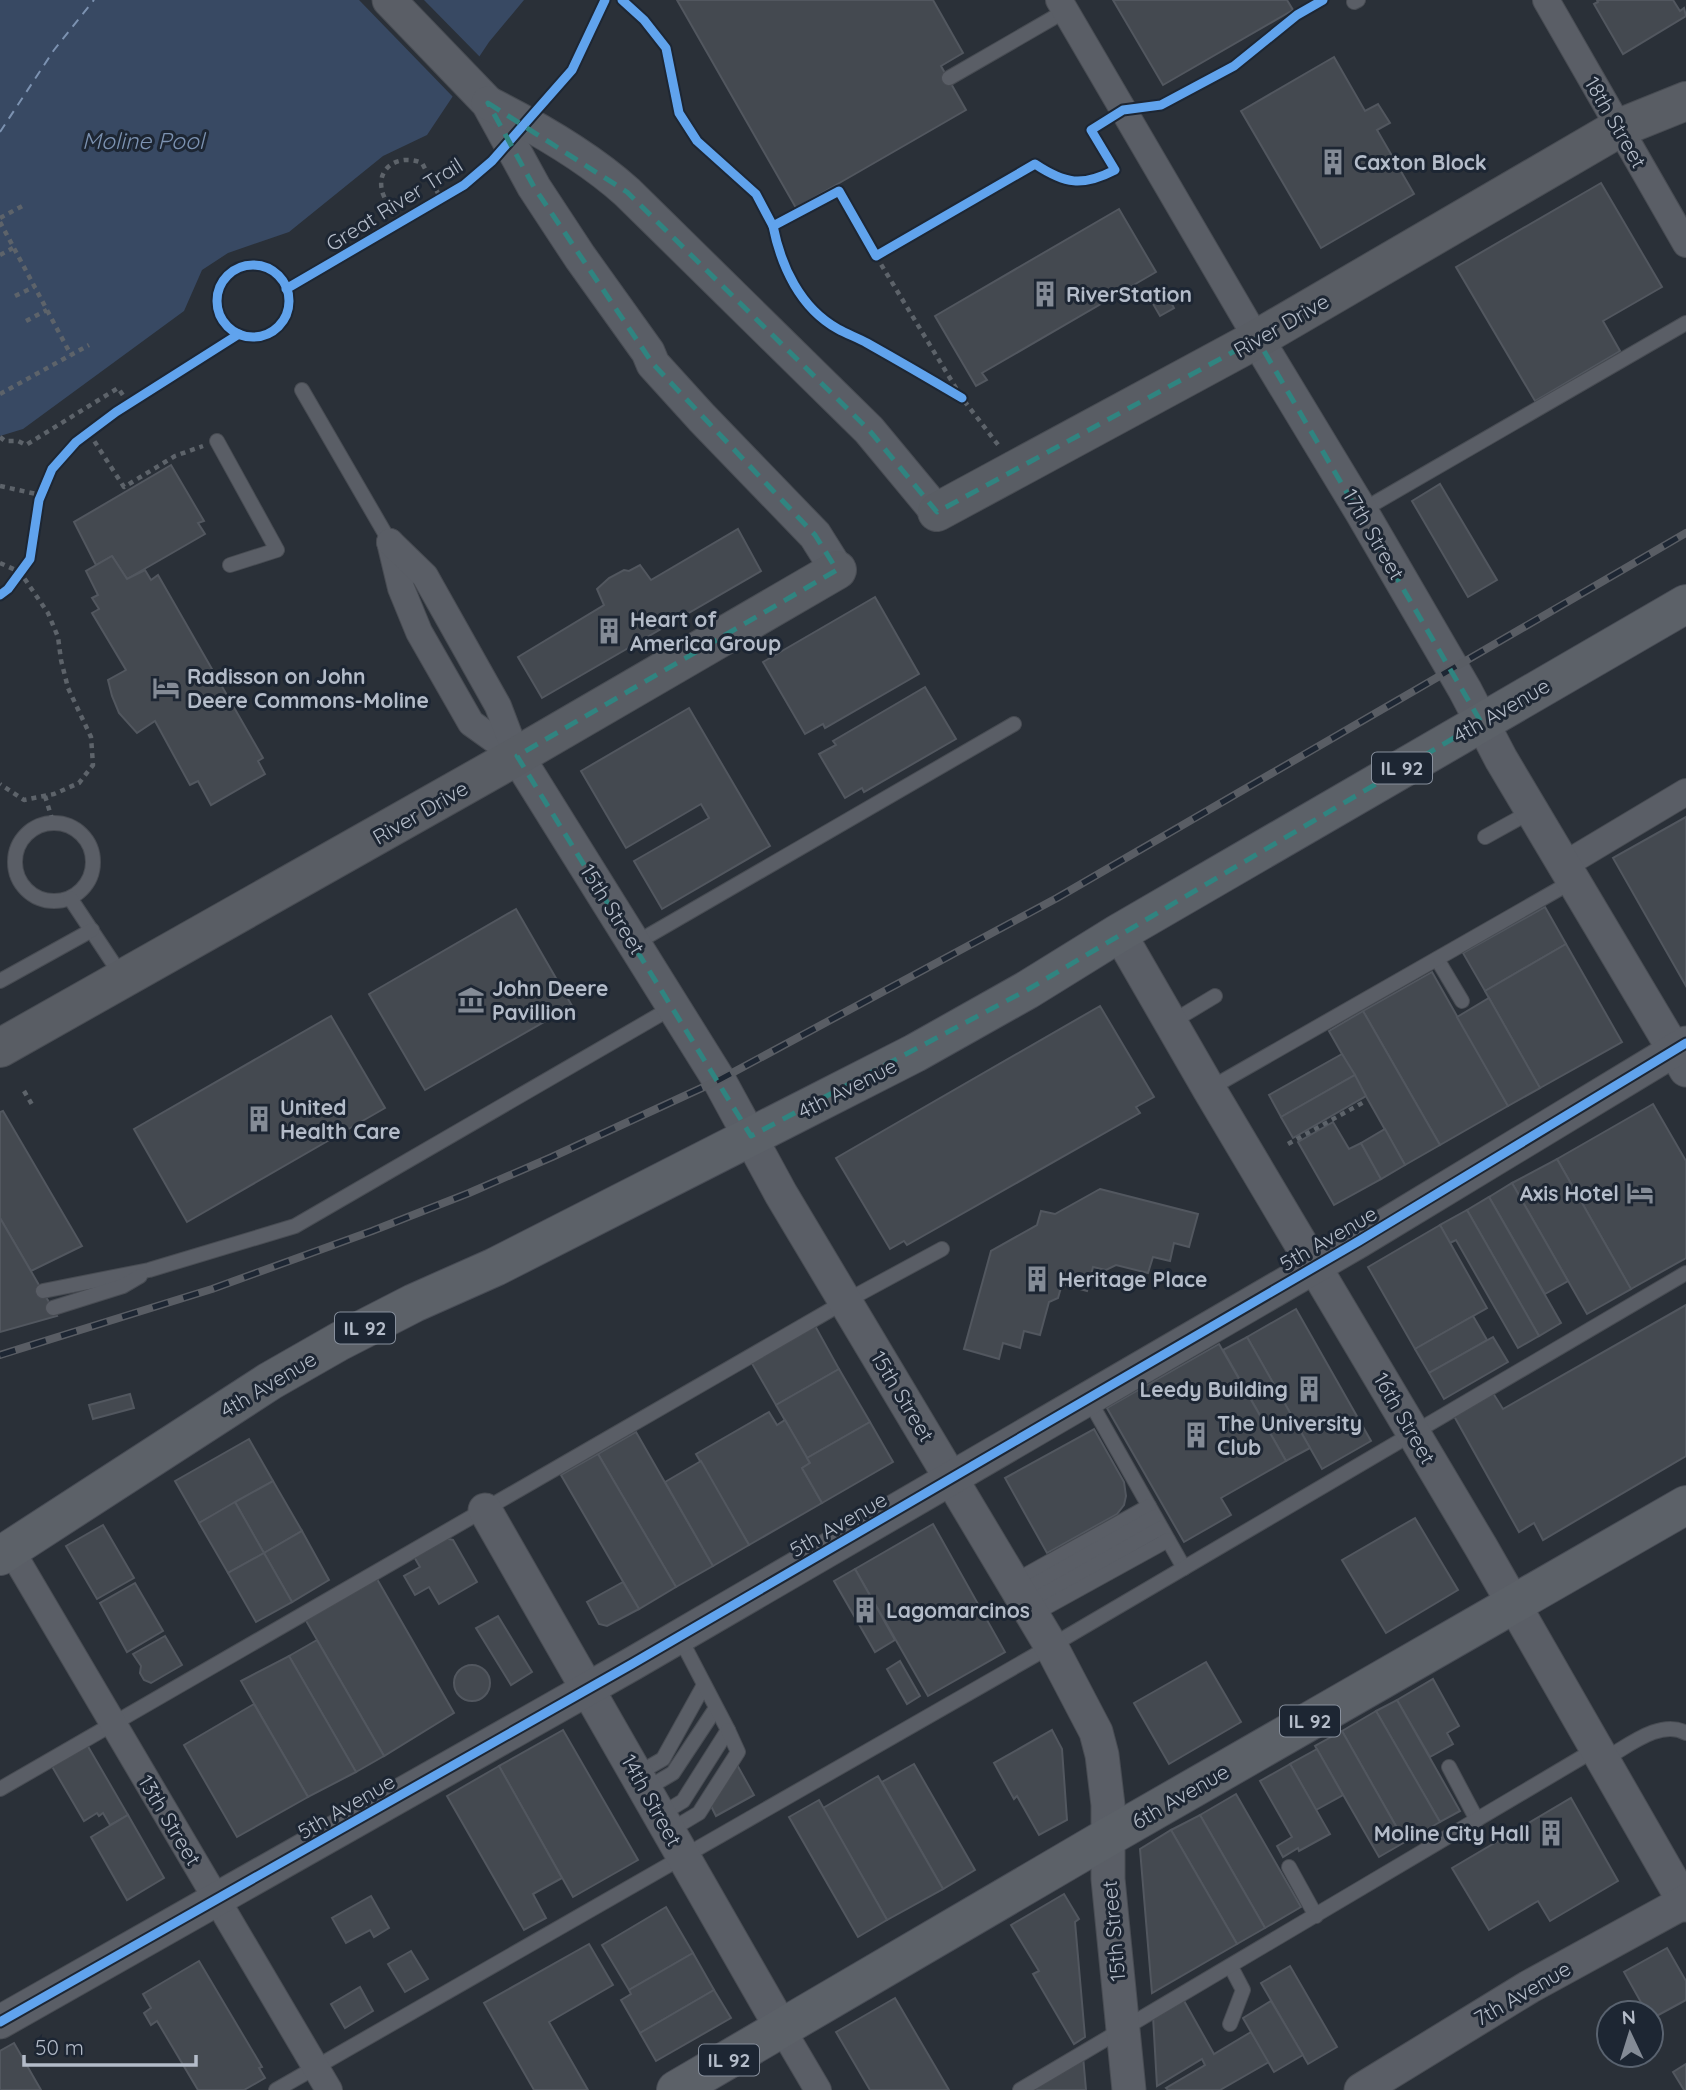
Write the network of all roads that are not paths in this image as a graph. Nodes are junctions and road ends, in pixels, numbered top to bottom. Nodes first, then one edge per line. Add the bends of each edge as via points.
1 (390, 0) edge
2 (1546, 0) edge
3 (1062, 6) edge
4 (948, 61) dead end
5 (1686, 75) edge
6 (1686, 101) edge
7 (488, 103) junction
8 (1619, 128) junction
9 (1686, 244) edge
10 (1686, 323) edge
11 (1257, 339) junction
12 (302, 390) dead end
13 (217, 441) road end
14 (1361, 511) junction
15 (937, 512) joint
16 (390, 542) joint
17 (230, 565) dead end
18 (837, 570) joint
19 (1686, 604) edge
20 (1481, 722) junction
21 (1014, 724) dead end
22 (517, 756) junction
23 (1686, 792) edge
24 (1532, 811) junction
25 (1485, 838) dead end
26 (1569, 873) junction
27 (70, 898) junction
28 (92, 930) junction
29 (1119, 933) junction
30 (634, 944) junction
31 (1437, 959) junction
32 (124, 979) junction
33 (0, 981) edge
34 (1215, 996) dead end
35 (1462, 1001) dead end
36 (674, 1006) junction
37 (1171, 1023) junction
38 (0, 1048) edge
39 (1682, 1054) edge
40 (1209, 1090) junction
41 (751, 1136) junction
42 (942, 1249) dead end
43 (1315, 1266) junction
44 (149, 1270) junction
45 (1686, 1273) edge
46 (43, 1291) dead end
47 (846, 1301) junction
48 (52, 1308) dead end
49 (1088, 1398) junction
50 (1414, 1434) junction
51 (952, 1477) junction
52 (1686, 1506) edge
53 (485, 1510) junction
54 (1158, 1523) junction
55 (5, 1553) edge
56 (1184, 1569) junction
57 (1022, 1598) junction
58 (1512, 1605) junction
59 (679, 1636) junction
60 (1051, 1646) junction
61 (704, 1685) junction
62 (588, 1689) junction
63 (716, 1708) junction
64 (114, 1724) junction
65 (1686, 1733) edge
66 (1600, 1755) junction
67 (1449, 1767) dead end
68 (0, 1789) edge
69 (659, 1813) junction
70 (1477, 1820) junction
71 (1108, 1837) junction
72 (1289, 1867) dead end
73 (217, 1899) junction
74 (1685, 1903) edge
75 (1316, 1916) junction
76 (1231, 1967) junction
77 (0, 2022) edge
78 (1230, 2024) dead end
79 (782, 2029) junction
80 (1122, 2032) junction
81 (316, 2067) junction
82 (276, 2090) edge
83 (329, 2090) edge
84 (676, 2090) edge
85 (818, 2090) edge
86 (1020, 2090) edge
87 (1129, 2090) edge
88 (1361, 2090) edge

1 - 7 street
2 - 8 street, 18th Street
3 - 4 lane via 952,76
3 - 11 street, 17th Street
5 - 8 main road, River Drive
6 - 8 main road, River Drive
7 - 15 street via 614,180 869,430
7 - 18 street via 534,187 653,364 815,535
8 - 9 street, 18th Street
8 - 11 main road, River Drive
10 - 14 lane
11 - 14 street, 17th Street
11 - 15 main road, River Drive
12 - 16 lane
13 - 17 lane via 277,550
14 - 20 street, 17th Street
16 - 22 street, 15th Street via 425,576 498,705
18 - 22 main road, River Drive
19 - 20 main road, 4th Avenue / IL 92
20 - 24 street, 17th Street
20 - 29 main road, 4th Avenue / IL 92
21 - 30 lane
22 - 30 street, 15th Street
22 - 32 main road, River Drive
23 - 26 street
24 - 25 lane
24 - 26 street, 17th Street
26 - 31 lane
26 - 39 street, 17th Street
27 - 27 lane via 44,900 31,894 18,879 15,852 33,828 52,822 66,825 87,841 92,872
27 - 28 lane
28 - 32 lane
28 - 33 lane
29 - 37 street, 16th Street
29 - 41 main road, 4th Avenue / IL 92 via 915,1053
30 - 36 street, 15th Street
31 - 35 lane
31 - 40 lane
32 - 38 main road, River Drive
34 - 37 lane
36 - 41 street, 15th Street
36 - 44 lane via 295,1226
37 - 40 street, 16th Street
39 - 43 street, 5th Avenue
40 - 43 street, 16th Street
41 - 47 street, 15th Street
41 - 55 main road, 4th Avenue / IL 92 via 340,1341 270,1381
42 - 47 lane
43 - 49 street, 5th Avenue
43 - 50 street, 16th Street
44 - 46 lane
44 - 48 lane via 124,1286
45 - 50 lane
47 - 51 street, 15th Street
47 - 53 lane
49 - 51 street, 5th Avenue
49 - 54 lane
50 - 56 lane
50 - 58 street, 16th Street
51 - 57 street, 15th Street
51 - 59 street, 5th Avenue
52 - 58 main road, 6th Avenue / IL 92
53 - 62 street, 14th Street
53 - 64 lane
54 - 56 lane
54 - 57 lane
54 - 57 lane
55 - 64 street, 13th Street
56 - 60 lane
57 - 60 street, 15th Street
58 - 66 street, 16th Street
58 - 71 main road, 6th Avenue / IL 92
59 - 61 lane
59 - 62 street, 5th Avenue
60 - 69 lane
60 - 71 street, 15th Street via 1096,1732 1108,1805
61 - 63 lane
61 - 69 lane via 663,1759
62 - 69 street, 14th Street
62 - 73 street, 5th Avenue
63 - 69 lane via 673,1773
63 - 69 lane via 728,1730 684,1801
64 - 68 lane
64 - 73 street, 13th Street
65 - 66 lane via 1668,1728 1655,1731
66 - 70 lane
66 - 74 street, 16th Street
67 - 70 lane
69 - 79 street, 14th Street
69 - 81 lane
70 - 75 lane
71 - 79 main road, 6th Avenue / IL 92
71 - 80 street, 15th Street
72 - 75 lane
73 - 77 street, 5th Avenue
73 - 81 street, 13th Street
74 - 88 street, 7th Avenue via 1529,1987
75 - 76 lane
76 - 78 lane via 1243,1990
76 - 80 lane
79 - 84 main road, 6th Avenue / IL 92
79 - 85 street, 14th Street
80 - 86 lane
80 - 87 street, 15th Street
81 - 82 lane
81 - 83 street, 13th Street

